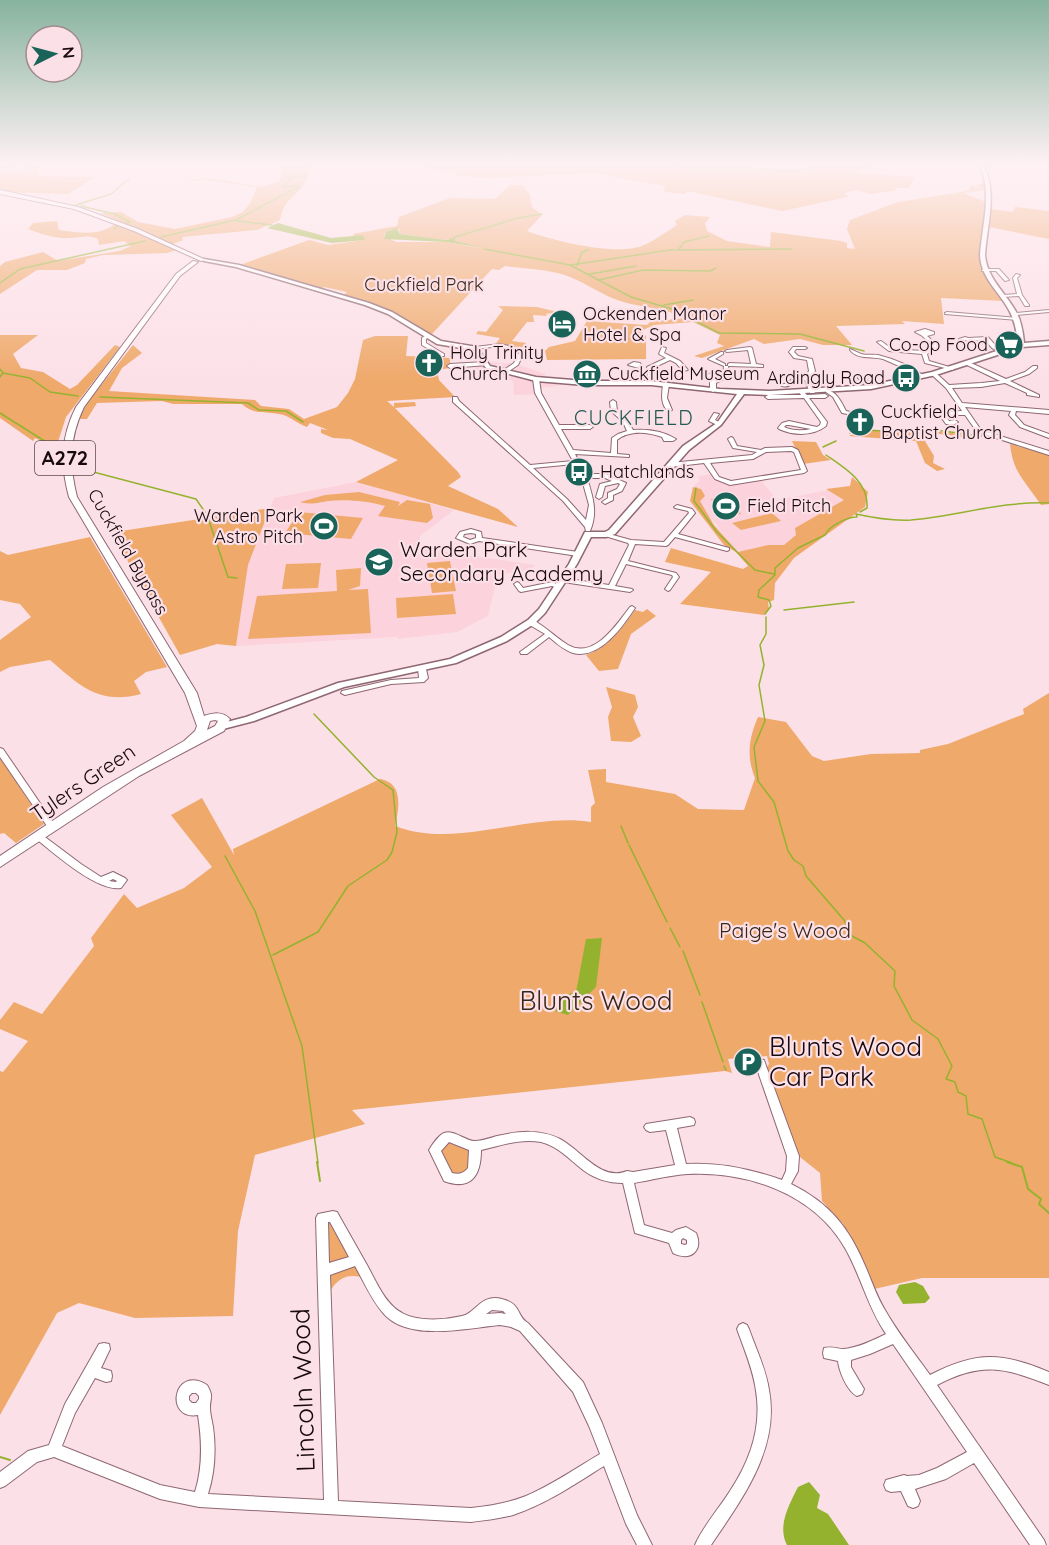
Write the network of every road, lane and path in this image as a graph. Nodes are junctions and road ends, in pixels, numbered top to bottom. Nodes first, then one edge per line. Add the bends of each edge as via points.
1 (148, 236) edge
2 (985, 236) edge
3 (199, 261) junction
4 (984, 270) junction
5 (1018, 275) dead end
6 (1007, 280) dead end
7 (1020, 295) junction
8 (1003, 296) junction
9 (1027, 305) dead end
10 (1049, 311) edge
11 (947, 314) dead end
12 (1017, 317) junction
13 (923, 335) dead end
14 (428, 336) junction
15 (969, 339) dead end
16 (879, 342) dead end
17 (1049, 343) edge
18 (1021, 345) junction
19 (475, 348) junction
20 (664, 348) dead end
21 (805, 348) dead end
22 (852, 350) dead end
23 (1004, 352) junction
24 (924, 353) junction
25 (442, 355) dead end
26 (671, 358) junction
27 (969, 364) junction
28 (754, 365) junction
29 (450, 366) dead end
30 (639, 366) dead end
31 (726, 366) junction
32 (761, 366) dead end
33 (486, 367) junction
34 (650, 367) junction
35 (1035, 367) dead end
36 (951, 369) junction
37 (507, 370) junction
38 (685, 370) dead end
39 (702, 374) dead end
40 (934, 374) junction
41 (921, 376) junction
42 (860, 377) dead end
43 (718, 378) junction
44 (536, 379) junction
45 (807, 379) junction
46 (1005, 380) junction
47 (651, 383) junction
48 (666, 384) junction
49 (783, 385) dead end
50 (871, 387) junction
51 (948, 387) junction
52 (713, 390) junction
53 (813, 392) junction
54 (741, 393) junction
55 (826, 393) junction
56 (1031, 393) dead end
57 (804, 394) junction
58 (768, 397) dead end
59 (455, 398) dead end
60 (613, 402) dead end
61 (961, 405) junction
62 (669, 410) dead end
63 (1014, 411) junction
64 (1049, 412) edge
65 (966, 413) junction
66 (716, 414) dead end
67 (862, 416) dead end
68 (955, 422) dead end
69 (719, 424) junction
70 (557, 427) junction
71 (590, 427) dead end
72 (818, 429) junction
73 (631, 432) junction
74 (1049, 436) edge
75 (665, 437) dead end
76 (731, 439) dead end
77 (759, 451) junction
78 (572, 452) junction
79 (1049, 453) edge
80 (614, 454) junction
81 (627, 456) dead end
82 (578, 462) junction
83 (706, 462) junction
84 (672, 463) junction
85 (528, 467) junction
86 (584, 476) junction
87 (619, 481) junction
88 (677, 507) dead end
89 (588, 530) junction
90 (608, 535) junction
91 (675, 535) junction
92 (479, 539) dead end
93 (630, 542) junction
94 (727, 549) dead end
95 (578, 554) junction
96 (624, 562) junction
97 (561, 583) junction
98 (517, 584) dead end
99 (611, 588) junction
100 (668, 589) dead end
101 (630, 590) dead end
102 (632, 608) dead end
103 (531, 622) junction
104 (549, 634) junction
105 (524, 652) dead end
106 (577, 652) joint
107 (426, 668) junction
108 (345, 693) dead end
109 (197, 706) junction
110 (219, 722) junction
111 (201, 725) junction
112 (190, 741) junction
113 (0, 751) edge
114 (51, 827) junction
115 (39, 836) junction
116 (0, 862) edge
117 (102, 880) dead end
118 (760, 1064) dead end
119 (690, 1122) dead end
120 (670, 1124) junction
121 (650, 1126) dead end
122 (475, 1146) dead end
123 (682, 1169) junction
124 (627, 1176) junction
125 (785, 1185) junction
126 (674, 1239) dead end
127 (357, 1260) junction
128 (323, 1271) junction
129 (743, 1329) dead end
130 (895, 1337) junction
131 (105, 1349) dead end
132 (829, 1353) dead end
133 (844, 1355) junction
134 (92, 1371) junction
135 (106, 1376) dead end
136 (1049, 1379) edge
137 (928, 1383) junction
138 (857, 1389) dead end
139 (203, 1404) dead end
140 (54, 1450) junction
141 (976, 1454) junction
142 (607, 1456) junction
143 (0, 1481) edge
144 (199, 1500) junction
145 (913, 1502) dead end
146 (327, 1508) junction
147 (645, 1545) edge
148 (702, 1545) edge
149 (1039, 1545) edge

1 - 3 highway
2 - 4 main road
3 - 14 main road via 219,263 367,304
3 - 109 highway, Cuckfield Bypass / A272 via 178,275 80,406 65,447 65,472 74,497
4 - 6 street via 997,270
4 - 8 main road
5 - 7 street via 1015,278
7 - 8 street
7 - 9 street
8 - 12 main road
10 - 12 street
11 - 12 street
12 - 18 main road
13 - 24 street via 937,346
14 - 19 main road via 441,344
14 - 25 street via 424,344
15 - 23 street via 989,337 994,347
16 - 24 street via 891,350
17 - 18 main road
18 - 23 main road
19 - 33 main road
19 - 37 street via 504,345 524,350
20 - 26 street via 661,354
21 - 45 street via 791,352 795,357 809,359 812,371
22 - 41 street via 902,365
23 - 27 main road
24 - 36 street via 927,362
26 - 34 street
26 - 38 street
27 - 36 main road
27 - 46 street
28 - 31 street
28 - 31 street via 750,348 724,352 711,359
28 - 32 street
29 - 33 street
30 - 34 street
31 - 43 street via 726,376
33 - 37 main road
34 - 47 street
35 - 46 street
36 - 40 main road
37 - 44 main road
39 - 43 street
40 - 41 main road
40 - 51 street
41 - 50 main road
42 - 50 street
43 - 52 street via 713,382
44 - 47 main road
44 - 70 street via 536,388
45 - 49 street via 796,378
45 - 53 street
46 - 51 street
46 - 56 street
47 - 48 main road
48 - 52 main road
48 - 62 street via 664,398
50 - 55 main road
51 - 61 street
52 - 54 main road
53 - 55 main road
53 - 57 main road
54 - 57 main road
54 - 69 main road
55 - 57 street
55 - 67 street via 835,396 844,412
57 - 58 street
57 - 72 street via 824,422
59 - 85 street
60 - 73 street via 614,411
61 - 63 street via 992,405
61 - 65 street
63 - 64 street
63 - 74 street via 1012,415 1022,426
65 - 68 street via 941,413 948,423
65 - 79 street via 982,433
66 - 69 street via 712,421
69 - 84 main road
70 - 71 street
70 - 78 street
72 - 72 street via 792,431 781,426 789,423
73 - 75 street
73 - 80 street via 614,438
76 - 77 street via 735,447
77 - 83 street via 753,457
77 - 83 street via 795,450 804,471 730,483 717,478
78 - 80 street
78 - 82 street
80 - 81 street
82 - 85 street
82 - 86 street
83 - 84 street
84 - 90 main road
85 - 89 street via 565,500
86 - 87 street via 606,476
86 - 89 street via 592,505
87 - 87 street via 601,486 602,499 611,499 610,494 623,484
88 - 91 street via 692,513
89 - 90 main road
89 - 95 main road
90 - 93 street
91 - 93 street via 663,545
91 - 94 street
92 - 95 street
93 - 96 street
95 - 97 main road
96 - 99 street
96 - 100 street via 674,574 676,578
97 - 98 street via 521,590
97 - 99 street
97 - 103 main road
99 - 101 street
102 - 106 street via 616,630 594,648
103 - 104 street
103 - 107 main road, Tylers Green via 485,648
104 - 105 street
104 - 106 street
107 - 108 street via 423,679 391,681
107 - 110 main road, Tylers Green via 355,681 261,714
109 - 110 highway
109 - 111 highway, Cuckfield Bypass / A272
110 - 111 highway via 208,730
110 - 112 highway, Tylers Green
111 - 112 highway, Tylers Green via 200,733
112 - 114 highway, Tylers Green via 116,782
113 - 114 street
114 - 115 highway, Tylers Green
115 - 116 highway, Tylers Green
115 - 117 street
118 - 125 street via 793,1155 792,1171
119 - 120 street
120 - 121 street
120 - 123 street
122 - 124 street via 535,1136 557,1143 601,1176
123 - 124 street
123 - 125 street via 728,1171
124 - 126 street via 639,1229
125 - 130 street via 809,1199 839,1227 866,1288
127 - 128 street
127 - 128 street via 333,1216 322,1218
127 - 142 street via 384,1304 401,1320 428,1326 500,1318 520,1325 578,1387
128 - 146 street, Lincoln Wood
129 - 148 street via 763,1392 765,1419 760,1453
130 - 133 street
130 - 137 street
131 - 134 street
132 - 133 street
133 - 138 street via 845,1368
134 - 135 street
134 - 140 street via 70,1409
136 - 137 street via 1010,1363 994,1361 962,1366
137 - 141 street
139 - 144 street via 209,1437 205,1483
140 - 143 street via 33,1456
140 - 144 street via 160,1492
141 - 145 street via 941,1474 897,1484
141 - 149 street
142 - 146 street via 530,1504 493,1514
142 - 147 street
144 - 146 street

